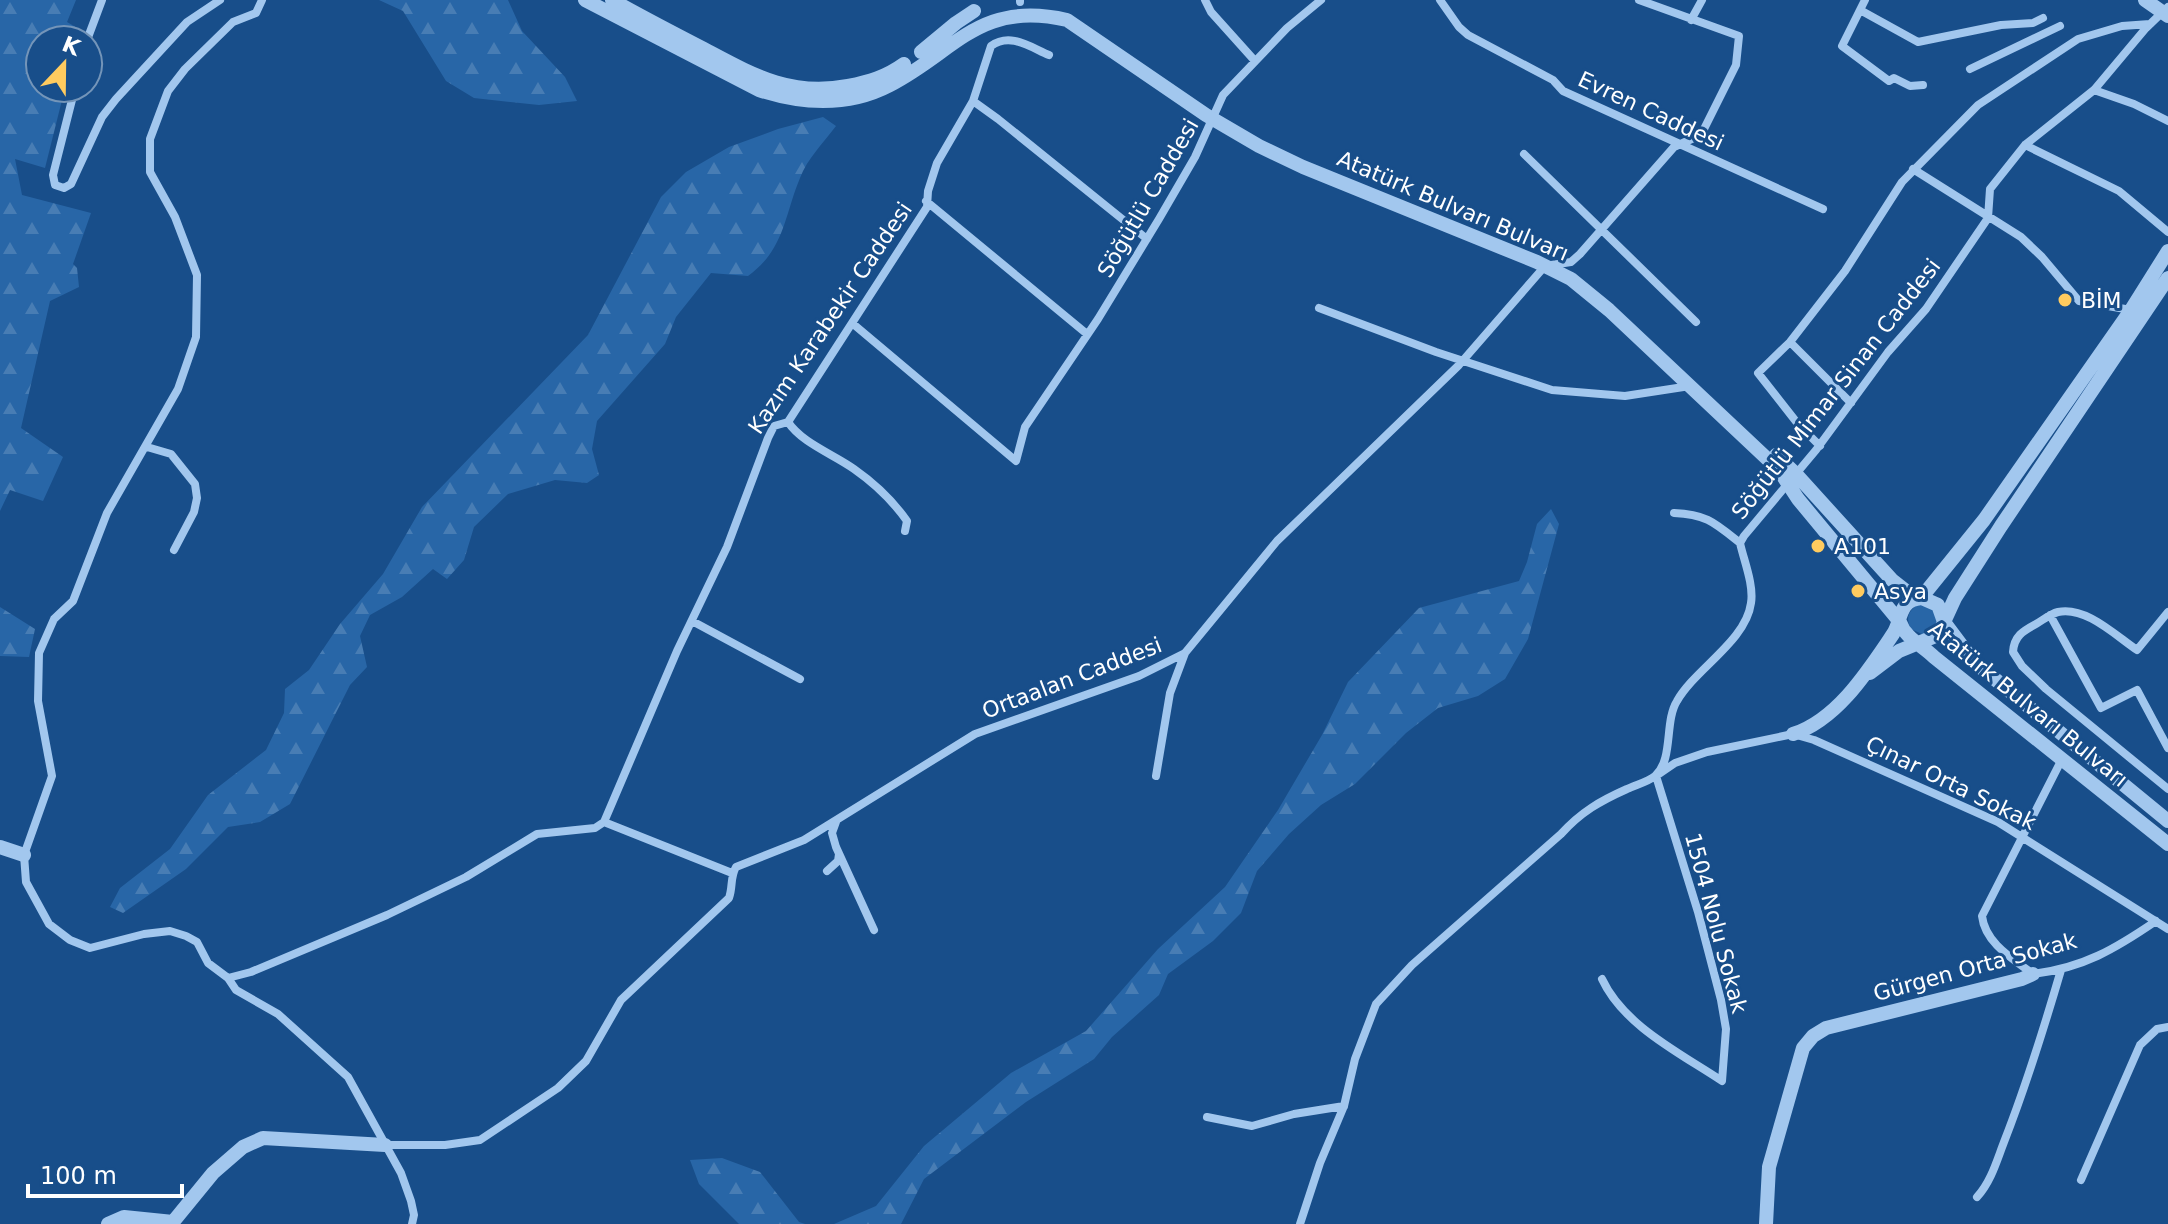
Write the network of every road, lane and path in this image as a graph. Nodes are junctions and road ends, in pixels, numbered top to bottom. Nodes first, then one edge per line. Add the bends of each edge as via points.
1 (102, 0) edge
2 (220, 0) edge
3 (262, 0) edge
4 (585, 0) edge
5 (612, 0) edge
6 (1205, 0) edge
7 (1440, 0) edge
8 (1639, 0) edge
9 (1702, 0) edge
10 (1865, 0) edge
11 (2145, 0) edge
12 (1020, 1) edge
13 (1318, 1) edge
14 (1003, 4) dead end
15 (987, 7) dead end
16 (1860, 10) junction
17 (2166, 12) edge
18 (2043, 18) dead end
19 (1691, 20) junction
20 (93, 24) edge
21 (2151, 24) junction
22 (2060, 26) dead end
23 (1049, 55) dead end
24 (1255, 61) junction
25 (1970, 69) dead end
26 (1923, 85) dead end
27 (2094, 90) junction
28 (973, 101) junction
29 (71, 104) edge
30 (1214, 116) junction
31 (2168, 121) edge
32 (1682, 144) junction
33 (2025, 145) junction
34 (1524, 154) dead end
35 (1913, 169) junction
36 (926, 201) junction
37 (1823, 209) dead end
38 (1988, 218) junction
39 (1602, 230) junction
40 (2168, 232) edge
41 (1147, 239) junction
42 (2168, 251) edge
43 (1552, 265) junction
44 (2168, 278) edge
45 (1319, 308) dead end
46 (2131, 310) junction
47 (1696, 322) dead end
48 (852, 323) junction
49 (1087, 334) junction
50 (1790, 342) junction
51 (1463, 361) junction
52 (1690, 386) junction
53 (1851, 403) junction
54 (788, 422) junction
55 (1820, 446) junction
56 (147, 447) junction
57 (1792, 479) junction
58 (1674, 513) dead end
59 (905, 531) dead end
60 (1740, 543) junction
61 (174, 550) dead end
62 (1921, 598) junction
63 (2168, 612) edge
64 (2050, 615) junction
65 (692, 621) junction
66 (1900, 622) junction
67 (1944, 622) junction
68 (1918, 641) junction
69 (1185, 653) junction
70 (800, 679) dead end
71 (1857, 683) junction
72 (1793, 734) junction
73 (2168, 748) edge
74 (2062, 759) junction
75 (1156, 776) dead end
76 (1656, 776) junction
77 (2168, 789) edge
78 (837, 821) junction
79 (2168, 821) edge
80 (604, 822) junction
81 (2023, 835) junction
82 (2168, 844) edge
83 (0, 847) edge
84 (839, 854) junction
85 (24, 855) junction
86 (827, 871) dead end
87 (732, 873) junction
88 (2156, 921) junction
89 (2168, 929) edge
90 (874, 930) dead end
91 (2061, 970) junction
92 (2033, 974) junction
93 (228, 978) junction
94 (1602, 979) dead end
95 (2168, 1027) edge
96 (1344, 1106) junction
97 (1207, 1117) dead end
98 (385, 1145) junction
99 (2081, 1180) dead end
100 (1977, 1197) dead end
101 (173, 1223) edge
102 (108, 1224) edge
103 (412, 1224) edge
104 (1300, 1224) edge
105 (1766, 1224) edge

1 - 20 street
2 - 29 street via 187,22 116,99 71,184 64,188 55,185 53,175
3 - 56 street via 256,13 233,22 185,69 168,91 150,139 150,172 175,217 197,275 196,337 178,389
4 - 30 street, Atatürk Bulvarı Bulvarı via 759,90 817,102 852,98 892,84 978,20 1014,10 1042,10 1067,20
5 - 15 street via 761,78 811,90 877,80 972,12
6 - 24 street
7 - 32 street, Evren Caddesi via 1468,35 1553,80 1563,91
8 - 19 street
9 - 19 street
10 - 16 street
11 - 17 street
12 - 14 street, Atatürk Bulvarı Bulvarı
12 - 30 street, Atatürk Bulvarı Bulvarı via 1064,10
13 - 24 street, Söğütlü Caddesi
16 - 18 street via 1918,42
16 - 26 street via 1842,46 1889,81
17 - 21 street, Söğütlü Mimar Sinan Caddesi
19 - 32 street, Ortaalan Caddesi via 1739,36 1731,79 1704,129
21 - 27 street, Söğütlü Mimar Sinan Caddesi
21 - 35 street via 2105,30 2061,48 1978,105
22 - 25 street
23 - 28 street, Kazım Karabekir Caddesi via 1018,41 998,41 991,46
24 - 30 street, Söğütlü Caddesi via 1223,95
27 - 31 street
27 - 33 street, Söğütlü Mimar Sinan Caddesi
28 - 36 street, Kazım Karabekir Caddesi via 937,163
28 - 41 street
30 - 41 street, Söğütlü Caddesi
30 - 43 street, Atatürk Bulvarı Bulvarı
32 - 37 street, Evren Caddesi
32 - 39 street, Ortaalan Caddesi
33 - 38 street, Söğütlü Mimar Sinan Caddesi via 1990,189
33 - 40 street via 2119,191
34 - 39 street
35 - 38 street
35 - 50 street
36 - 48 street, Kazım Karabekir Caddesi via 904,245
36 - 49 street
38 - 46 street via 2030,245 2079,301
38 - 53 street, Söğütlü Mimar Sinan Caddesi via 1926,309
39 - 43 street, Ortaalan Caddesi via 1571,262
39 - 47 street
41 - 49 street, Söğütlü Caddesi
42 - 46 street
43 - 51 street, Ortaalan Caddesi
43 - 52 street, Atatürk Bulvarı Bulvarı
43 - 57 street, Atatürk Bulvarı Bulvarı via 1611,301
44 - 67 street via 2001,526
45 - 51 street
46 - 62 street via 1971,537
48 - 49 street, Söğütlü Caddesi via 1016,461 1025,427
48 - 54 street, Kazım Karabekir Caddesi
50 - 53 street
50 - 55 street via 1758,373
51 - 52 street via 1577,393 1625,396
51 - 69 street, Ortaalan Caddesi via 1277,541
52 - 57 street, Atatürk Bulvarı Bulvarı
53 - 55 street, Söğütlü Mimar Sinan Caddesi
54 - 59 street via 896,505 907,521
54 - 65 street, Kazım Karabekir Caddesi via 774,426 768,438
55 - 57 street, Söğütlü Mimar Sinan Caddesi
56 - 61 street via 171,454 195,484 194,512
56 - 85 street via 107,513 73,601 54,619 39,653 38,701 52,776
57 - 60 street, Söğütlü Mimar Sinan Caddesi
57 - 62 street, Atatürk Bulvarı Bulvarı via 1886,574
57 - 66 street, Atatürk Bulvarı Bulvarı
58 - 60 street via 1708,518
60 - 76 street, Söğütlü Mimar Sinan Caddesi via 1751,596 1748,612 1725,647 1679,696
62 - 66 street via 1903,608
62 - 67 street, Atatürk Bulvarı Bulvarı via 1938,605
63 - 64 street via 2137,650 2081,615
64 - 73 street via 2101,708 2137,690
64 - 77 street via 2016,638 2016,658
65 - 70 street
65 - 80 street, Kazım Karabekir Caddesi
66 - 68 street, Atatürk Bulvarı Bulvarı
66 - 71 street
67 - 68 street via 1938,635
67 - 79 street, Atatürk Bulvarı Bulvarı via 1974,662
68 - 71 street
68 - 74 street, Atatürk Bulvarı Bulvarı
69 - 75 street via 1170,693
69 - 78 street, Ortaalan Caddesi via 1139,676 975,734
71 - 72 street via 1819,723
72 - 76 street via 1685,758
72 - 81 street, Çınar Orta Sokak
74 - 81 street
74 - 82 street, Atatürk Bulvarı Bulvarı
76 - 94 street, 1504 Nolu Sokak via 1721,1000 1726,1029 1722,1081 1617,1006
76 - 96 street via 1577,817 1412,965 1369,1018
78 - 84 street via 832,833
78 - 87 street, Ortaalan Caddesi
80 - 87 street
80 - 93 street via 595,828 537,834 466,877 387,915
81 - 88 street, Çınar Orta Sokak
81 - 92 street via 1982,916 1986,933
83 - 85 street
84 - 86 street
84 - 90 street
85 - 93 street via 33,896 49,924 70,940 90,948 170,931 197,942 208,963
87 - 98 street via 729,898 621,1000 586,1061 558,1088 480,1140
88 - 89 street, Çınar Orta Sokak
88 - 91 street, Gürgen Orta Sokak via 2106,953
91 - 92 street, Gürgen Orta Sokak
91 - 100 street via 2014,1116
92 - 105 street, Gürgen Orta Sokak via 1826,1028 1813,1036 1803,1048 1769,1167
93 - 98 street via 236,990 278,1014 348,1077
95 - 99 street via 2157,1029 2140,1045
96 - 97 street via 1252,1126
96 - 104 street
98 - 101 street via 263,1138 243,1147 213,1173
98 - 103 street via 409,1194
101 - 102 street via 124,1217

